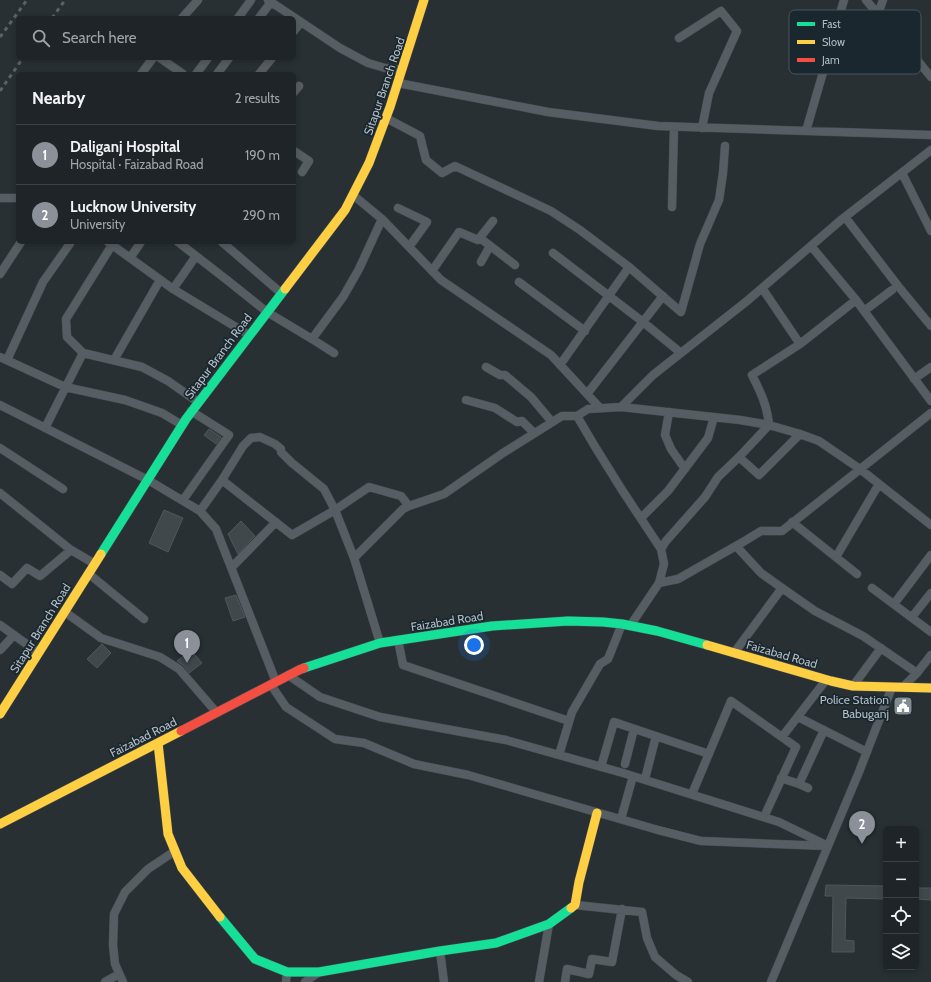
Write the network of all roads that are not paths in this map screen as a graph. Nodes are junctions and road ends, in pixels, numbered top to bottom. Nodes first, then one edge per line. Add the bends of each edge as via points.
1 (198, 0) edge
2 (251, 0) edge
3 (424, 0) edge
4 (844, 0) edge
5 (866, 0) edge
6 (883, 0) edge
7 (270, 1) edge
8 (841, 10) edge
9 (875, 10) edge
10 (879, 10) edge
11 (184, 16) edge
12 (239, 16) edge
13 (260, 16) edge
14 (292, 16) edge
15 (296, 19) edge
16 (301, 22) junction
17 (296, 28) edge
18 (679, 38) dead end
19 (152, 60) edge
20 (163, 60) edge
21 (206, 60) edge
22 (228, 60) edge
23 (270, 60) edge
24 (921, 65) edge
25 (402, 70) junction
26 (142, 72) edge
27 (179, 72) edge
28 (198, 72) edge
29 (218, 72) edge
30 (261, 72) edge
31 (822, 74) edge
32 (931, 77) edge
33 (398, 83) junction
34 (386, 118) junction
35 (674, 127) junction
36 (702, 128) junction
37 (806, 131) junction
38 (931, 135) edge
39 (725, 146) dead end
40 (931, 150) edge
41 (296, 152) edge
42 (302, 172) dead end
43 (902, 172) junction
44 (353, 195) junction
45 (0, 198) edge
46 (16, 198) edge
47 (672, 207) dead end
48 (398, 208) dead end
49 (845, 217) junction
50 (382, 219) junction
51 (493, 221) dead end
52 (931, 230) edge
53 (480, 238) junction
54 (20, 244) edge
55 (70, 244) edge
56 (110, 244) edge
57 (140, 244) edge
58 (181, 244) edge
59 (224, 244) edge
60 (490, 246) junction
61 (811, 246) junction
62 (409, 247) junction
63 (553, 253) dead end
64 (196, 256) junction
65 (130, 258) junction
66 (481, 262) dead end
67 (515, 265) dead end
68 (629, 267) junction
69 (432, 271) junction
70 (0, 274) edge
71 (160, 280) junction
72 (518, 282) dead end
73 (762, 288) junction
74 (174, 289) junction
75 (892, 290) dead end
76 (281, 293) junction
77 (609, 296) junction
78 (663, 296) junction
79 (856, 300) junction
80 (864, 310) junction
81 (267, 312) junction
82 (643, 322) junction
83 (931, 326) edge
84 (584, 331) junction
85 (249, 335) junction
86 (312, 339) junction
87 (800, 344) junction
88 (83, 353) junction
89 (334, 353) dead end
90 (681, 353) junction
91 (4, 359) edge
92 (114, 360) junction
93 (560, 365) junction
94 (486, 367) dead end
95 (931, 367) edge
96 (914, 379) junction
97 (65, 387) junction
98 (587, 394) junction
99 (466, 400) dead end
100 (931, 401) edge
101 (198, 402) junction
102 (0, 405) edge
103 (621, 407) junction
104 (600, 408) junction
105 (191, 411) junction
106 (669, 412) junction
107 (931, 413) edge
108 (577, 416) junction
109 (714, 417) junction
110 (552, 422) junction
111 (182, 425) junction
112 (769, 425) junction
113 (45, 428) junction
114 (534, 433) junction
115 (800, 434) junction
116 (0, 448) edge
117 (739, 457) junction
118 (685, 469) junction
119 (860, 469) junction
120 (148, 480) junction
121 (222, 480) junction
122 (879, 484) junction
123 (63, 489) dead end
124 (0, 493) edge
125 (182, 500) junction
126 (409, 506) junction
127 (335, 510) junction
128 (200, 511) junction
129 (641, 518) junction
130 (276, 522) junction
131 (792, 522) junction
132 (931, 525) edge
133 (736, 546) junction
134 (661, 549) junction
135 (71, 550) junction
136 (931, 555) edge
137 (836, 557) junction
138 (354, 558) junction
139 (95, 564) junction
140 (232, 567) junction
141 (89, 574) junction
142 (857, 574) dead end
143 (0, 575) edge
144 (659, 584) junction
145 (782, 588) junction
146 (872, 588) dead end
147 (931, 593) edge
148 (894, 604) junction
149 (64, 612) junction
150 (912, 617) junction
151 (144, 619) dead end
152 (0, 625) edge
153 (626, 625) junction
154 (931, 632) edge
155 (14, 635) junction
156 (398, 640) junction
157 (380, 642) junction
158 (882, 648) junction
159 (0, 650) edge
160 (39, 653) junction
161 (734, 653) junction
162 (931, 655) edge
163 (918, 673) junction
164 (288, 675) junction
165 (826, 680) junction
166 (274, 683) junction
167 (853, 686) junction
168 (892, 687) junction
169 (903, 687) junction
170 (931, 688) edge
171 (217, 713) junction
172 (0, 714) edge
173 (798, 717) junction
174 (569, 721) junction
175 (634, 729) junction
176 (824, 730) junction
177 (656, 736) junction
178 (782, 737) junction
179 (158, 743) junction
180 (867, 752) junction
181 (709, 754) junction
182 (559, 755) junction
183 (625, 764) dead end
184 (600, 767) junction
185 (633, 776) junction
186 (782, 778) junction
187 (645, 779) junction
188 (799, 784) junction
189 (808, 788) dead end
190 (692, 794) junction
191 (597, 813) junction
192 (764, 817) junction
193 (621, 820) junction
194 (0, 824) edge
195 (828, 846) junction
196 (175, 850) junction
197 (575, 904) junction
198 (622, 909) junction
199 (549, 924) junction
200 (440, 951) junction
201 (287, 972) junction
202 (319, 972) junction
203 (119, 974) junction
204 (105, 982) edge
205 (123, 982) edge
206 (286, 982) edge
207 (305, 982) edge
208 (444, 982) edge
209 (539, 982) edge
210 (565, 982) edge
211 (688, 982) edge
212 (771, 982) edge

1 - 11 street
2 - 12 street
3 - 25 street, Sitapur Branch Road
4 - 8 street
5 - 9 street
6 - 10 street
7 - 13 street
7 - 14 street
15 - 16 street
16 - 17 street
16 - 25 street via 368,63
18 - 36 street via 721,11 737,31 710,93
19 - 26 street
20 - 27 street
21 - 28 street
22 - 29 street
23 - 30 street
24 - 32 street
25 - 33 street, Sitapur Branch Road
31 - 37 street
33 - 34 street, Sitapur Branch Road
33 - 35 street via 548,112
34 - 44 street, Sitapur Branch Road via 369,163
34 - 68 street via 420,136 426,160 442,173 455,166 551,211
35 - 36 street
35 - 47 street
36 - 37 street
37 - 38 street
39 - 78 street via 719,200 700,244 681,312
40 - 43 street
41 - 42 street via 310,161
43 - 49 street
43 - 52 street
44 - 50 street
44 - 76 street, Sitapur Branch Road via 345,210
45 - 46 street
48 - 62 street via 427,222
49 - 61 street
49 - 83 street
50 - 62 street
50 - 86 street via 343,297
51 - 53 street
53 - 60 street
53 - 69 street via 478,240 459,232
54 - 70 street
55 - 91 street via 43,282
56 - 65 street
56 - 88 street via 66,320 67,337
57 - 65 street
58 - 64 street
59 - 76 street
60 - 66 street
60 - 67 street
61 - 73 street
61 - 79 street
62 - 69 street
63 - 77 street
64 - 74 street
64 - 81 street
65 - 71 street
68 - 77 street
68 - 78 street
69 - 93 street via 441,280 551,355
71 - 74 street
71 - 92 street
72 - 84 street
73 - 87 street
73 - 90 street
74 - 85 street
75 - 80 street
76 - 81 street, Sitapur Branch Road
77 - 82 street
77 - 84 street
78 - 82 street
79 - 80 street
79 - 87 street
80 - 96 street
81 - 85 street, Sitapur Branch Road
81 - 86 street
82 - 90 street
82 - 98 street
84 - 93 street
85 - 101 street, Sitapur Branch Road
86 - 89 street
87 - 112 street via 752,375 764,401
88 - 92 street
88 - 97 street
90 - 103 street
91 - 97 street
92 - 101 street via 142,367
93 - 98 street
94 - 110 street via 510,379 531,397
95 - 96 street
96 - 100 street
97 - 111 street via 125,400 162,413
97 - 113 street
98 - 104 street
99 - 114 street via 495,408 517,422 522,421
101 - 105 street, Sitapur Branch Road
102 - 113 street
103 - 104 street
103 - 106 street
104 - 108 street via 588,409
105 - 111 street, Sitapur Branch Road
105 - 125 street via 228,435
106 - 109 street
106 - 118 street via 664,435
107 - 119 street
108 - 110 street via 562,416
108 - 129 street
109 - 112 street
109 - 118 street via 708,438
110 - 114 street
111 - 120 street, Sitapur Branch Road
112 - 115 street
112 - 117 street
113 - 120 street
114 - 126 street via 444,494
115 - 117 street via 759,475
115 - 119 street via 819,442
116 - 123 street
117 - 134 street via 718,477 705,497
118 - 129 street via 668,491
119 - 122 street
119 - 131 street
120 - 125 street
120 - 139 street, Sitapur Branch Road
121 - 127 street via 243,446 251,438 260,437 275,444 292,463 324,489
121 - 128 street
121 - 130 street
122 - 132 street
122 - 137 street
124 - 135 street
125 - 128 street
126 - 127 street via 401,496 369,487
126 - 138 street via 402,509
127 - 130 street via 292,535
127 - 138 street
128 - 140 street via 216,529
129 - 134 street
130 - 140 street
131 - 133 street via 782,531 761,531
131 - 137 street
133 - 144 street via 678,579
133 - 145 street via 761,572
134 - 144 street via 664,564
135 - 139 street
135 - 143 street via 40,576 27,568 12,584
136 - 148 street
137 - 142 street
138 - 157 street
139 - 141 street, Sitapur Branch Road
140 - 166 street
141 - 149 street, Sitapur Branch Road
141 - 151 street
144 - 153 street
145 - 158 street via 815,611
145 - 161 street
146 - 148 street
147 - 150 street
148 - 150 street
149 - 160 street, Sitapur Branch Road
149 - 171 street via 101,638 160,657 179,669
150 - 154 street
152 - 155 street
153 - 156 street, Faizabad Road via 568,621 492,626
153 - 161 street, Faizabad Road
153 - 174 street via 608,659 600,664
155 - 159 street
155 - 160 street
156 - 157 street, Faizabad Road
156 - 174 street via 403,665
157 - 164 street, Faizabad Road
158 - 163 street
158 - 167 street
160 - 172 street, Sitapur Branch Road
161 - 165 street, Faizabad Road
162 - 163 street
163 - 169 street
164 - 166 street, Faizabad Road
164 - 182 street via 320,697 380,717 506,740
165 - 167 street, Faizabad Road
165 - 173 street
166 - 171 street, Faizabad Road
166 - 191 street via 286,707 335,739 364,743 414,764 468,775
167 - 168 street, Faizabad Road
168 - 169 street, Faizabad Road
168 - 180 street
169 - 170 street, Faizabad Road
171 - 179 street, Faizabad Road
173 - 176 street
173 - 178 street
174 - 182 street
175 - 177 street
175 - 183 street
175 - 184 street via 614,722
176 - 180 street
176 - 188 street
177 - 181 street
177 - 187 street
178 - 181 street via 731,701
178 - 186 street via 796,747
179 - 194 street, Faizabad Road
179 - 196 street via 168,834
180 - 195 street
181 - 190 street
182 - 184 street
184 - 185 street
185 - 187 street
185 - 193 street
186 - 188 street
186 - 192 street
187 - 190 street
188 - 189 street
190 - 192 street
191 - 193 street
191 - 197 street
192 - 195 street
193 - 195 street via 701,841
195 - 212 street
196 - 201 street via 182,868 255,959
196 - 203 street via 148,869 125,892 114,914 113,945
197 - 198 street
197 - 199 street
198 - 210 street via 612,962 592,959 589,974 567,969
198 - 211 street via 642,912 646,938 655,957
199 - 200 street via 496,943
199 - 209 street
200 - 202 street
200 - 208 street
201 - 202 street
201 - 206 street
202 - 207 street
203 - 204 street
203 - 205 street

